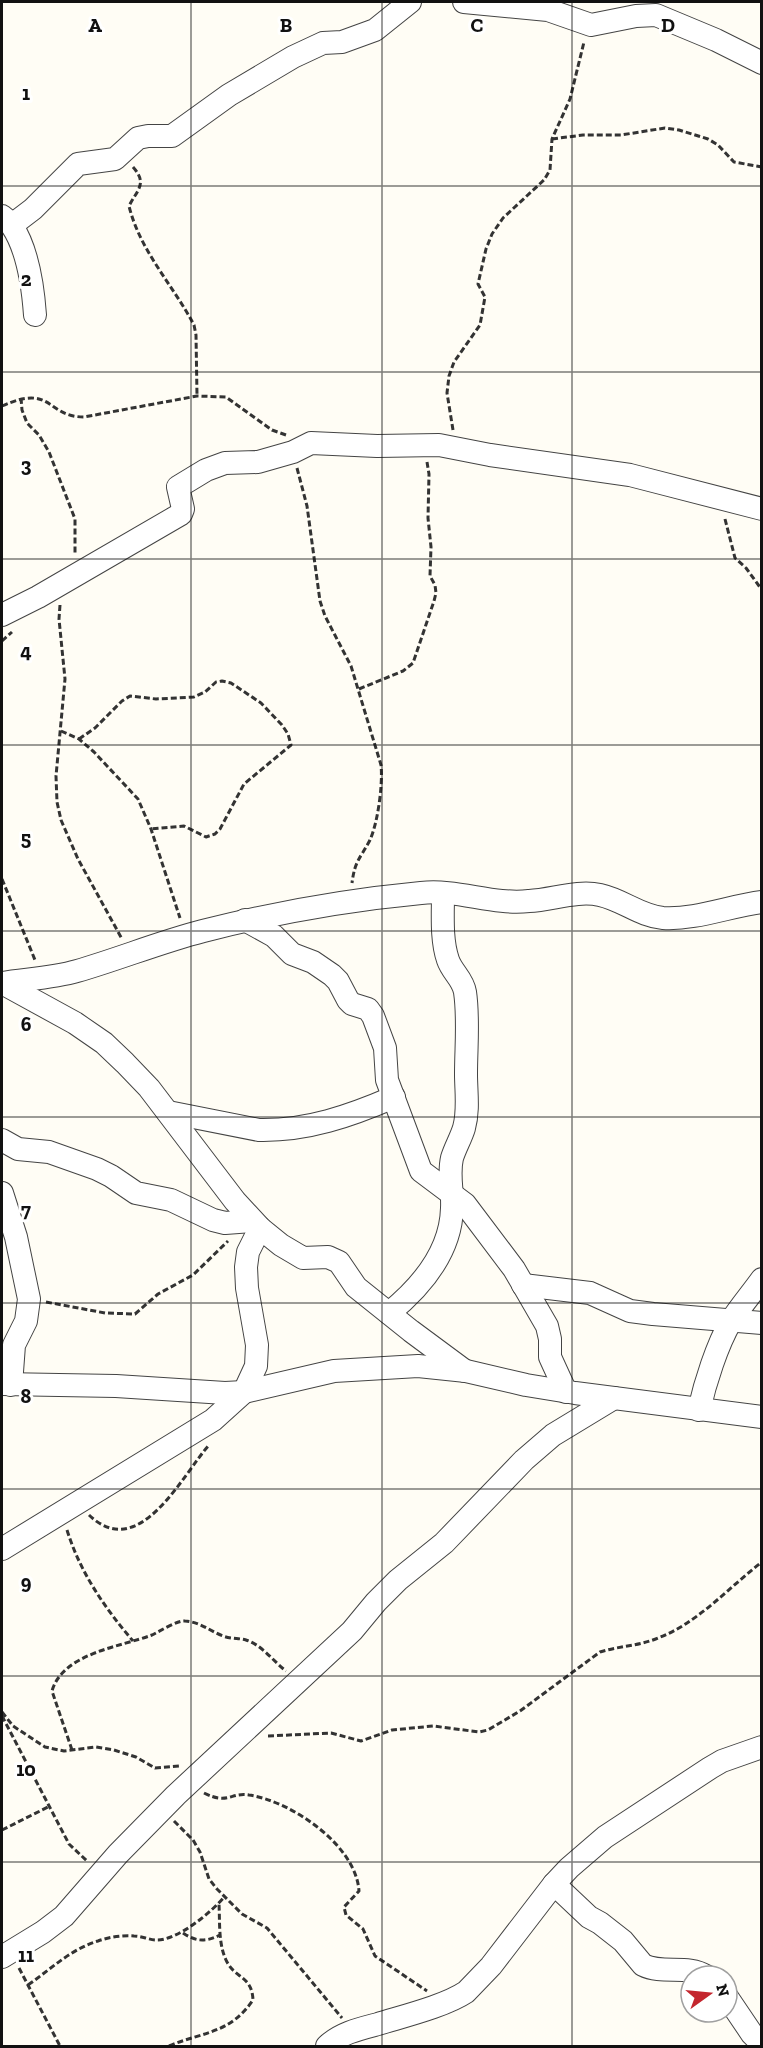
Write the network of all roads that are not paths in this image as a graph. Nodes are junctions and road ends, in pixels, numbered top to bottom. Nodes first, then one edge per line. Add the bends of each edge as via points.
1 (410, 2) edge
2 (464, 2) edge
3 (762, 63) edge
4 (7, 220) edge
5 (35, 315) dead end
6 (762, 509) edge
7 (2, 615) edge
8 (443, 892) junction
9 (762, 902) edge
10 (245, 920) junction
11 (394, 1097) junction
12 (168, 1112) junction
13 (2, 1140) edge
14 (450, 1191) junction
15 (2, 1193) edge
16 (252, 1224) junction
17 (762, 1279) edge
18 (523, 1285) junction
19 (388, 1313) junction
20 (731, 1320) junction
21 (762, 1323) edge
22 (466, 1371) junction
23 (6, 1385) edge
24 (244, 1392) junction
25 (566, 1392) junction
26 (614, 1398) junction
27 (699, 1410) junction
28 (762, 1417) edge
29 (2, 1549) edge
30 (762, 1747) edge
31 (554, 1884) junction
32 (6, 1954) edge
33 (679, 1971) edge
34 (739, 2015) edge
35 (762, 2044) edge
36 (327, 2046) edge

1 - 4 street via 375,30 358,38 307,50 229,95 172,136 138,138 115,159 78,164 27,214
2 - 3 street via 548,10 591,25 656,15
4 - 5 street via 28,266
6 - 7 street via 630,475 424,445 302,448 258,462 225,463 185,481 178,487 181,514
8 - 9 street via 512,902 586,893 617,900 644,915 662,918
8 - 10 street via 348,902
8 - 14 street via 448,961 465,988 467,1010 467,1111 452,1158
10 - 11 street via 274,936 292,954 313,962 338,981 352,1004 368,1009 385,1048 385,1071
10 - 12 street via 76,971 2,983 104,1043
11 - 12 street via 325,1124 270,1131
11 - 14 street via 421,1171
12 - 16 street
13 - 16 street via 18,1149 49,1152 97,1169 136,1193 171,1200 213,1220
14 - 18 street via 487,1231
14 - 19 street via 450,1225 437,1258 426,1278
15 - 23 street via 29,1299
16 - 19 street via 303,1258 328,1257 339,1262 356,1287
16 - 24 street via 246,1267 257,1345 256,1366
17 - 20 street
18 - 20 street via 590,1293 642,1312
18 - 25 street via 547,1326 550,1357
19 - 22 street
20 - 21 street
20 - 27 street
22 - 24 street via 418,1366 344,1370
22 - 25 street
23 - 24 street
24 - 29 street via 213,1420
25 - 26 street
26 - 27 street
26 - 32 street via 553,1435 524,1460 444,1544 398,1580 352,1631 185,1786 64,1916
27 - 28 street
30 - 31 street via 722,1761 692,1779 605,1837
31 - 33 street via 589,1917 624,1941 643,1965
31 - 36 street via 466,1992 352,2031
34 - 35 street

